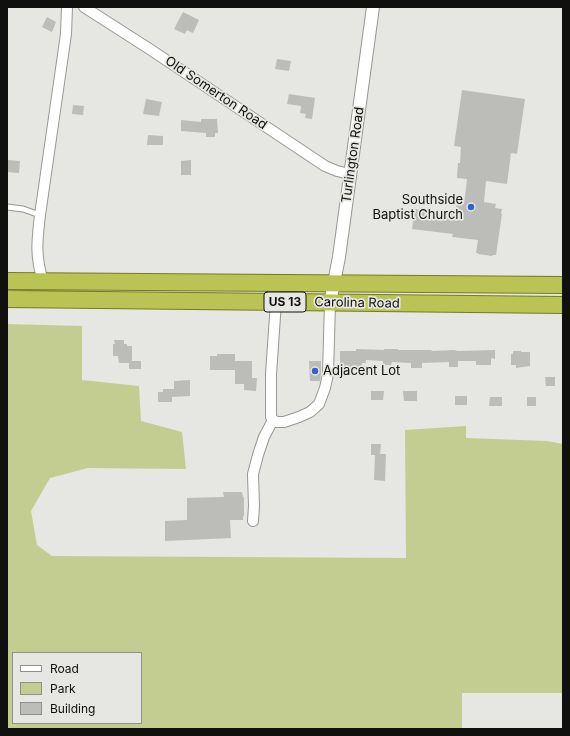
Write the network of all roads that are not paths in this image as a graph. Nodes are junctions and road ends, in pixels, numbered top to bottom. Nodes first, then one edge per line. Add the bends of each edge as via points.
1 (67, 7) edge
2 (84, 7) edge
3 (373, 7) edge
4 (350, 174) junction
5 (7, 207) edge
6 (40, 215) junction
7 (7, 280) edge
8 (43, 281) junction
9 (334, 283) junction
10 (563, 285) edge
11 (7, 300) edge
12 (276, 302) junction
13 (330, 302) junction
14 (563, 305) edge
15 (273, 420) junction
16 (253, 521) dead end

1 - 6 street via 65,41
2 - 4 street, Old Somerton Road via 325,166
3 - 4 street, Turlington Road
4 - 9 street, Turlington Road
5 - 6 lane
6 - 8 street via 37,254
7 - 8 highway, Carolina Road / US 13
8 - 9 highway, Carolina Road / US 13
9 - 10 highway, Carolina Road / US 13
9 - 13 street, Turlington Road
11 - 12 highway, Carolina Road / US 13
12 - 13 highway, Carolina Road / US 13
12 - 15 street via 271,374
13 - 14 highway, Carolina Road / US 13
13 - 15 street via 328,374 319,404 299,417 284,422
15 - 16 street via 264,437 253,474

